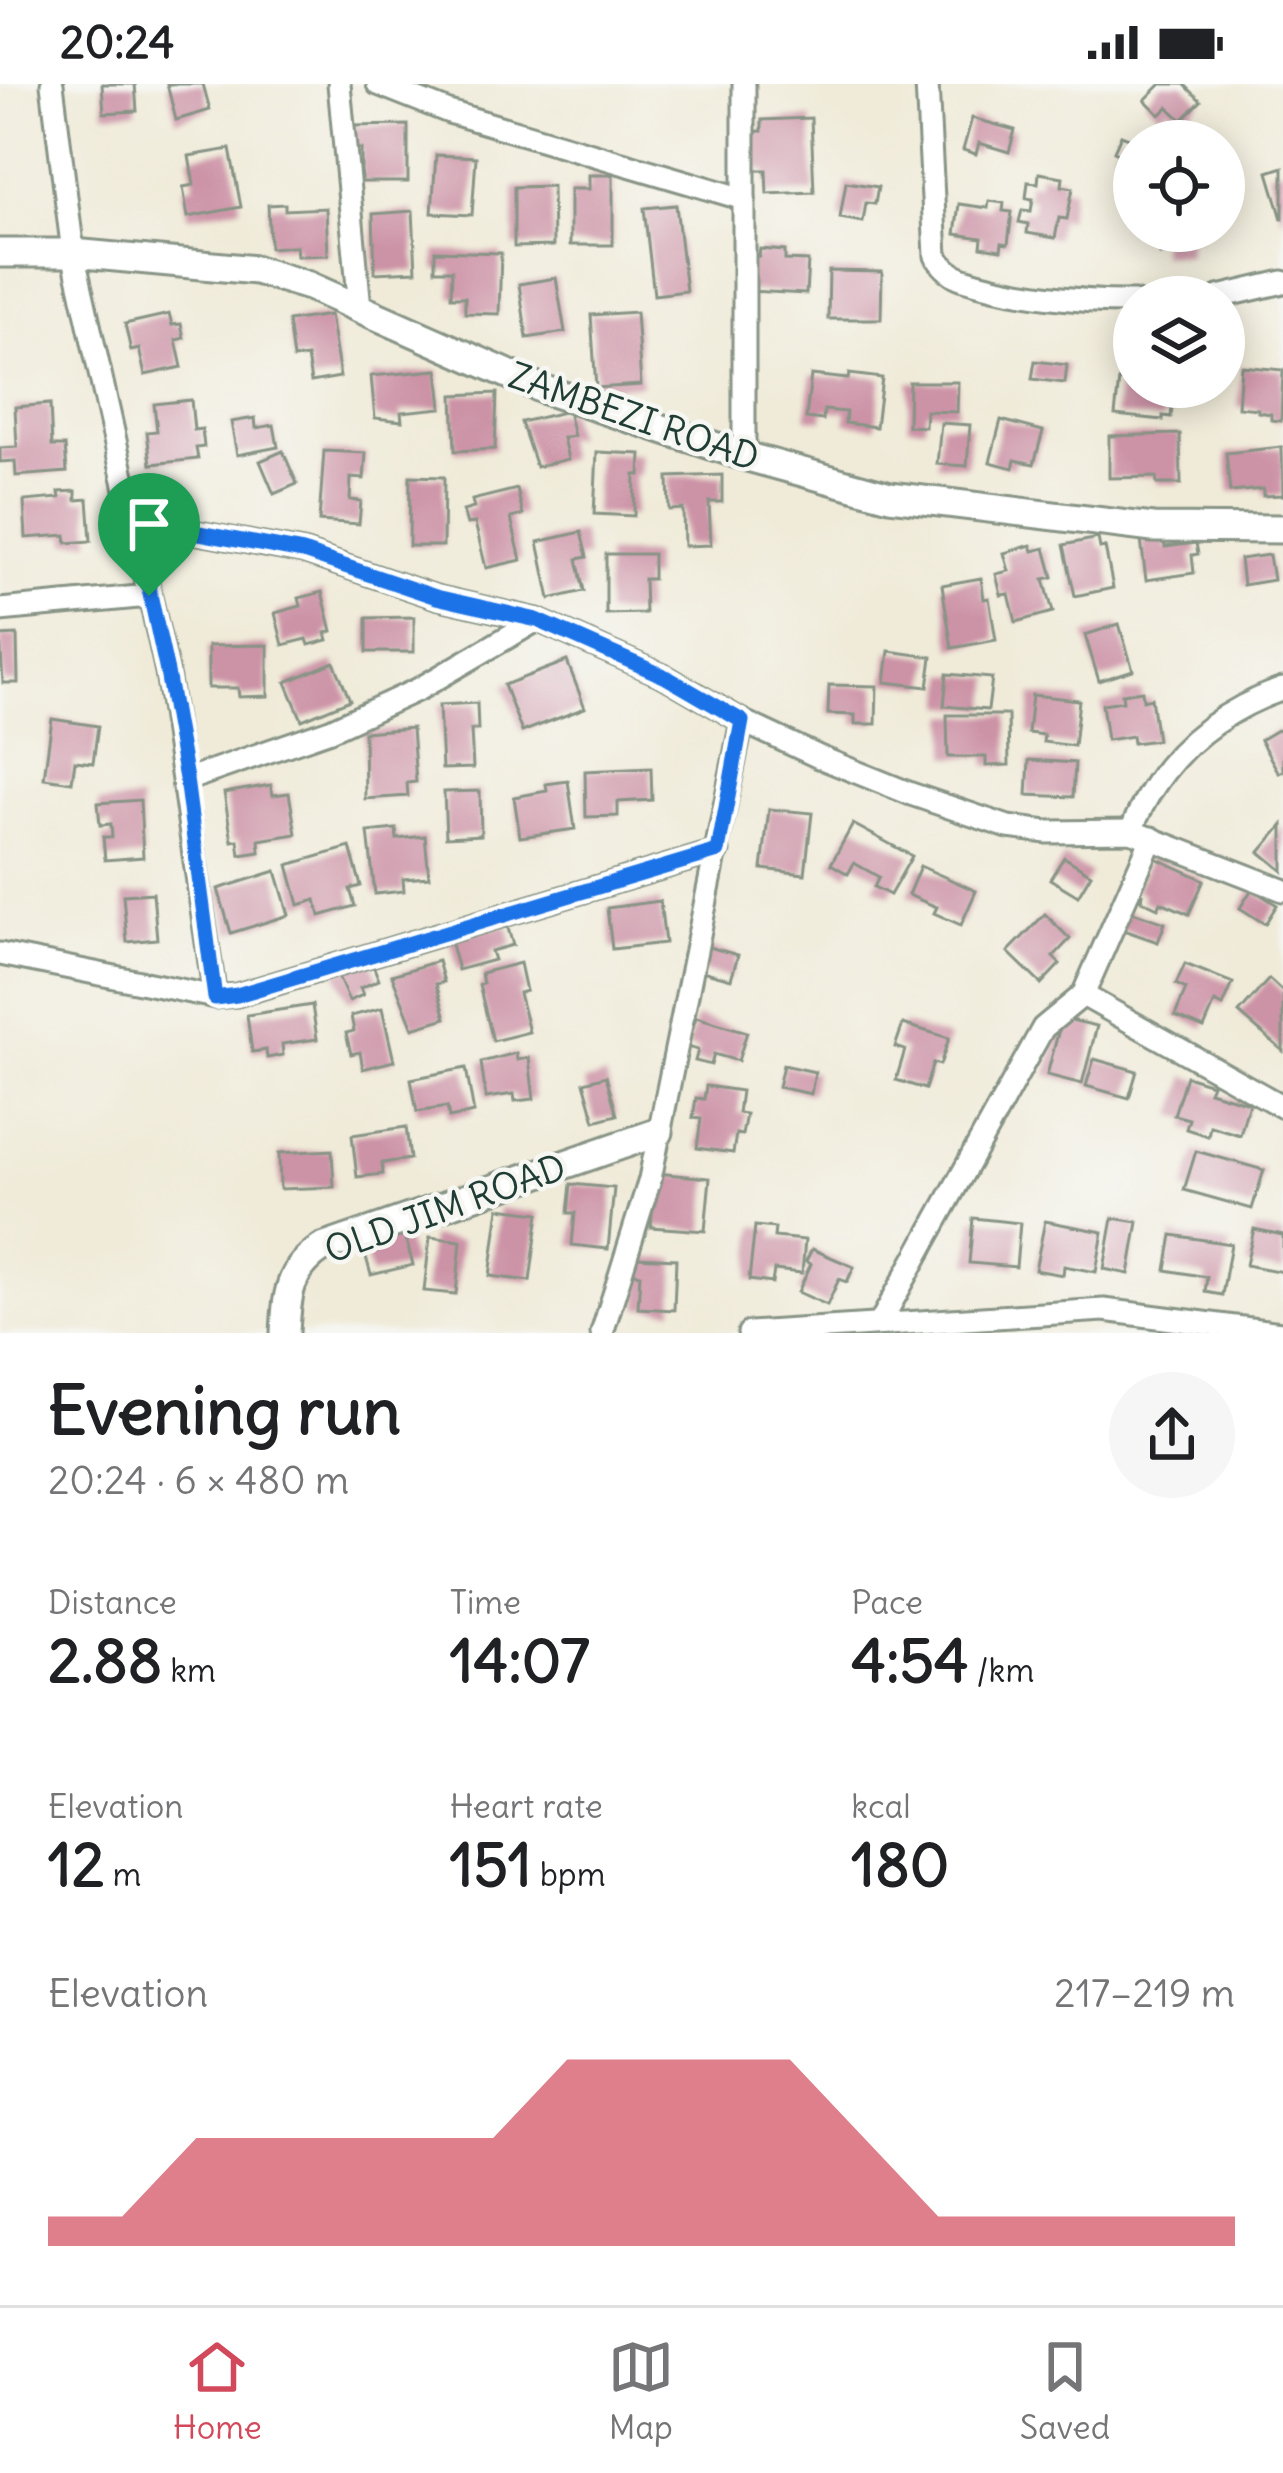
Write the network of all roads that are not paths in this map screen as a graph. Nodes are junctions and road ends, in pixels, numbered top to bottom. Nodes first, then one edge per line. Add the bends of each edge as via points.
1 (52, 84) edge
2 (339, 84) edge
3 (377, 84) edge
4 (744, 84) edge
5 (927, 84) edge
6 (743, 199) junction
7 (0, 253) edge
8 (73, 253) junction
9 (1283, 282) edge
10 (1245, 291) edge
11 (1113, 301) edge
12 (360, 308) junction
13 (744, 456) junction
14 (134, 521) junction
15 (1283, 529) edge
16 (149, 596) junction
17 (0, 610) edge
18 (537, 620) junction
19 (1283, 689) edge
20 (742, 721) junction
21 (186, 779) junction
22 (1142, 835) junction
23 (718, 851) junction
24 (1283, 890) edge
25 (0, 954) edge
26 (1083, 995) junction
27 (215, 998) junction
28 (1283, 1107) edge
29 (659, 1132) junction
30 (880, 1323) junction
31 (926, 1327) edge
32 (286, 1333) edge
33 (602, 1333) edge
34 (749, 1333) edge
35 (1281, 1333) edge

1 - 8 street
2 - 12 street
3 - 6 street
4 - 6 street
5 - 11 street via 935,256 945,269 962,279
6 - 13 street
7 - 8 street, ZAMBEZI ROAD
8 - 12 street, ZAMBEZI ROAD via 256,270
8 - 14 street
9 - 10 street
12 - 13 street, ZAMBEZI ROAD via 542,389
13 - 15 street, ZAMBEZI ROAD via 890,496 1006,513 1154,528
14 - 16 street
14 - 18 street via 303,552 436,597
16 - 17 street
16 - 21 street
18 - 20 street
18 - 21 street via 330,730
19 - 22 street via 1243,704 1182,750 1158,777
20 - 22 street via 1007,826
20 - 23 street
21 - 27 street
22 - 24 street
22 - 26 street
23 - 27 street
23 - 29 street
25 - 27 street
26 - 28 street
26 - 30 street via 1043,1028
29 - 32 street, OLD JIM ROAD via 322,1248 296,1269
29 - 33 street
30 - 31 street
30 - 34 street
31 - 35 street via 1104,1310

